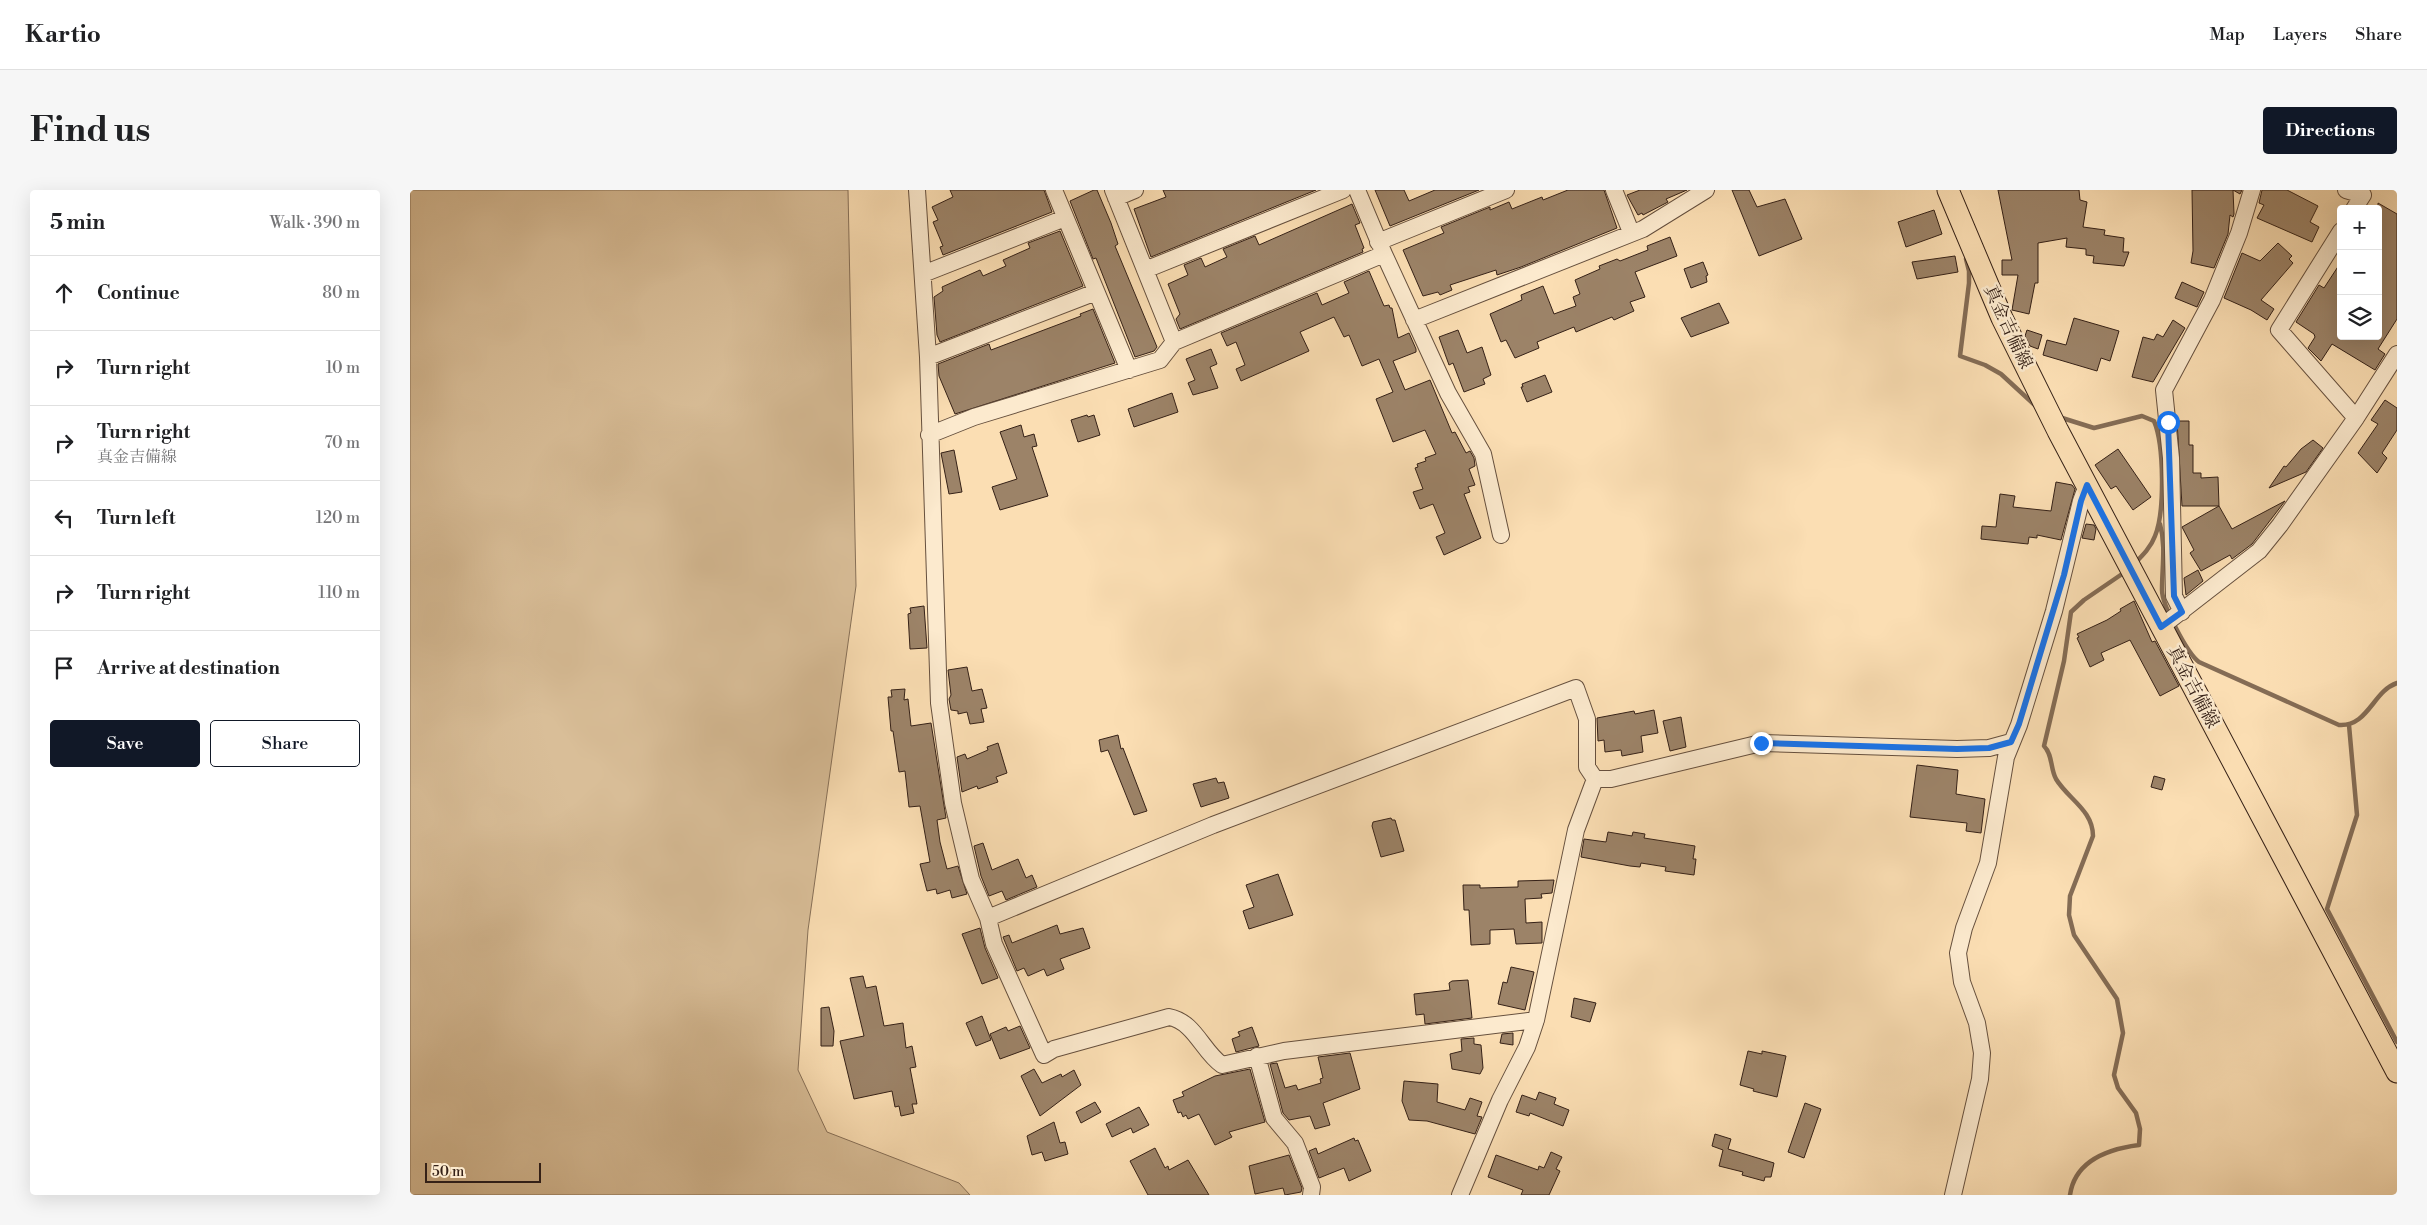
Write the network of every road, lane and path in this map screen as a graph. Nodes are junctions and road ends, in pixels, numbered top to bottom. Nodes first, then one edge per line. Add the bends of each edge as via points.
1 (1054, 190) edge
2 (1136, 190) edge
3 (1343, 190) edge
4 (1357, 190) edge
5 (1506, 190) edge
6 (1614, 190) edge
7 (1706, 190) edge
8 (1948, 190) edge
9 (2252, 190) edge
10 (2346, 190) edge
11 (919, 191) edge
12 (1114, 194) edge
13 (2357, 205) edge
14 (1065, 218) junction
15 (1631, 232) junction
16 (2337, 237) edge
17 (1381, 248) junction
18 (1145, 270) junction
19 (923, 274) junction
20 (1096, 292) junction
21 (1414, 320) junction
22 (1174, 342) junction
23 (2397, 354) edge
24 (928, 357) junction
25 (1128, 370) junction
26 (2356, 418) junction
27 (930, 435) junction
28 (2087, 485) junction
29 (1501, 535) dead end
30 (2172, 619) junction
31 (2011, 742) junction
32 (1595, 778) junction
33 (988, 918) junction
34 (1536, 1020) junction
35 (1257, 1056) junction
36 (2397, 1072) edge
37 (1311, 1195) edge
38 (1460, 1195) edge
39 (1953, 1195) edge

1 - 14 street
2 - 12 street
3 - 18 street
4 - 17 street
5 - 17 street
6 - 15 street
7 - 15 street via 1643,229
8 - 28 main road, 真金吉備線 via 2002,318
9 - 30 street via 2212,300 2164,390 2171,458
10 - 13 street via 2363,195
11 - 19 street
12 - 18 street
14 - 19 street
14 - 20 street
15 - 21 street
16 - 26 street via 2279,330
17 - 21 street
17 - 22 street
18 - 22 street
19 - 24 street
20 - 24 street
20 - 25 street
21 - 29 street via 1448,393 1483,454
22 - 25 street via 1160,360
23 - 26 street
24 - 27 street
25 - 27 street via 974,417
26 - 30 street via 2259,550
27 - 33 street via 939,703 955,812 971,880
28 - 30 main road, 真金吉備線 via 2130,570
28 - 31 street via 2054,611
30 - 36 main road, 真金吉備線
31 - 32 street via 1989,748 1957,749 1761,743 1611,779
31 - 39 street via 1988,863 1958,953 1962,982 1977,1023 1982,1053 1980,1079
32 - 33 street via 1587,768 1587,718 1576,688 1232,818
32 - 34 street via 1576,830
33 - 35 street via 1001,962 1044,1055 1054,1049 1169,1017 1180,1019 1191,1028 1210,1057 1222,1065
34 - 35 street
34 - 38 street via 1527,1047 1500,1100
35 - 37 street via 1274,1118 1295,1143 1312,1187

